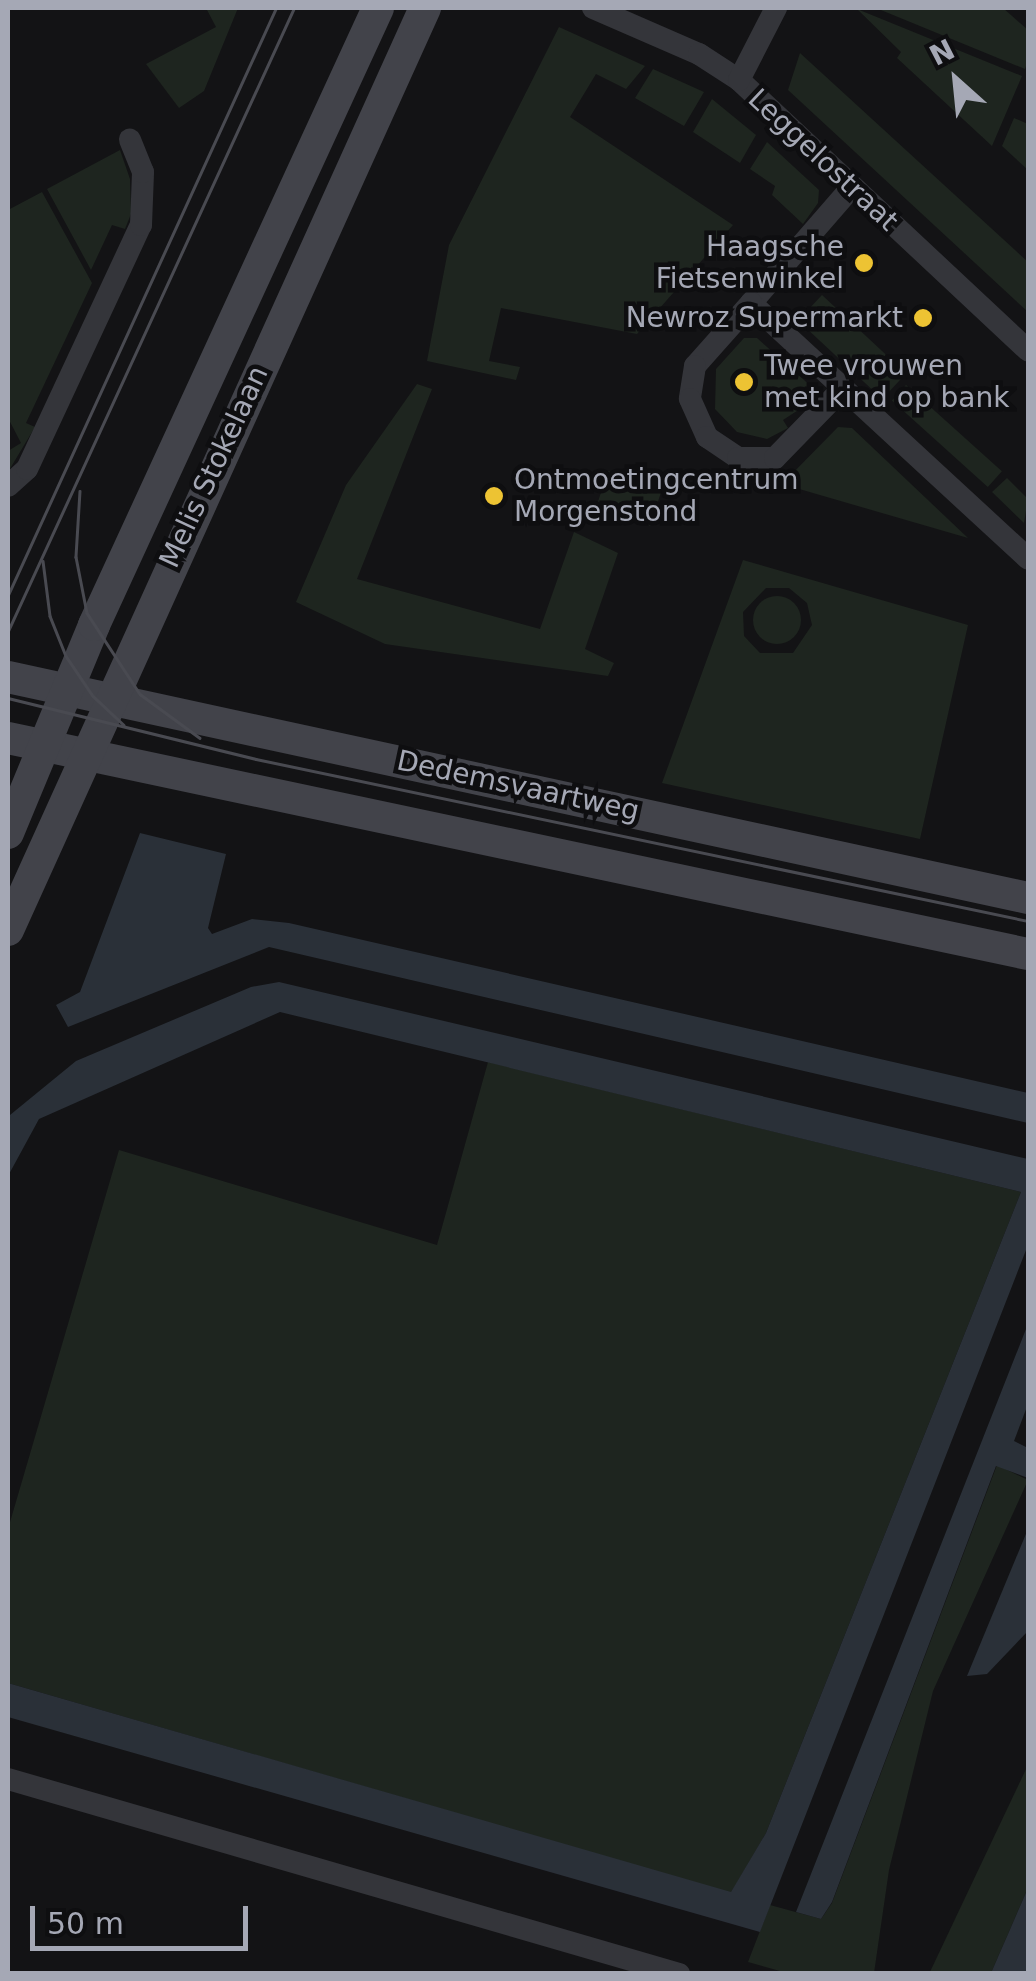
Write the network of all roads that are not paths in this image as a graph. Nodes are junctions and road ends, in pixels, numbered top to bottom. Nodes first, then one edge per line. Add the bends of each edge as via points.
1 (378, 8) edge
2 (425, 8) edge
3 (593, 8) edge
4 (776, 8) edge
5 (739, 80) junction
6 (130, 139) dead end
7 (851, 188) junction
8 (751, 303) junction
9 (1028, 350) edge
10 (843, 388) junction
11 (8, 486) edge
12 (1028, 558) edge
13 (8, 678) edge
14 (67, 692) junction
15 (111, 699) junction
16 (8, 738) edge
17 (44, 748) junction
18 (84, 757) junction
19 (8, 833) edge
20 (1028, 898) edge
21 (8, 930) edge
22 (1028, 954) edge
23 (8, 1779) edge
24 (678, 1974) edge

1 - 14 street, Melis Stokelaan
2 - 15 street, Melis Stokelaan
3 - 5 street, Leggelostraat
4 - 5 street
5 - 7 street, Leggelostraat
6 - 11 street via 143,172 141,226 27,469
7 - 8 street
7 - 9 street, Leggelostraat
8 - 10 street
8 - 10 street via 695,366 690,399 707,438 738,458 775,458
10 - 12 street
13 - 14 street, Dedemsvaartweg
14 - 15 street, Dedemsvaartweg
14 - 17 street, Melis Stokelaan
15 - 18 street, Melis Stokelaan
15 - 20 street, Dedemsvaartweg
16 - 17 street
17 - 18 street
17 - 19 street, Melis Stokelaan
18 - 21 street, Melis Stokelaan
18 - 22 street
23 - 24 street

